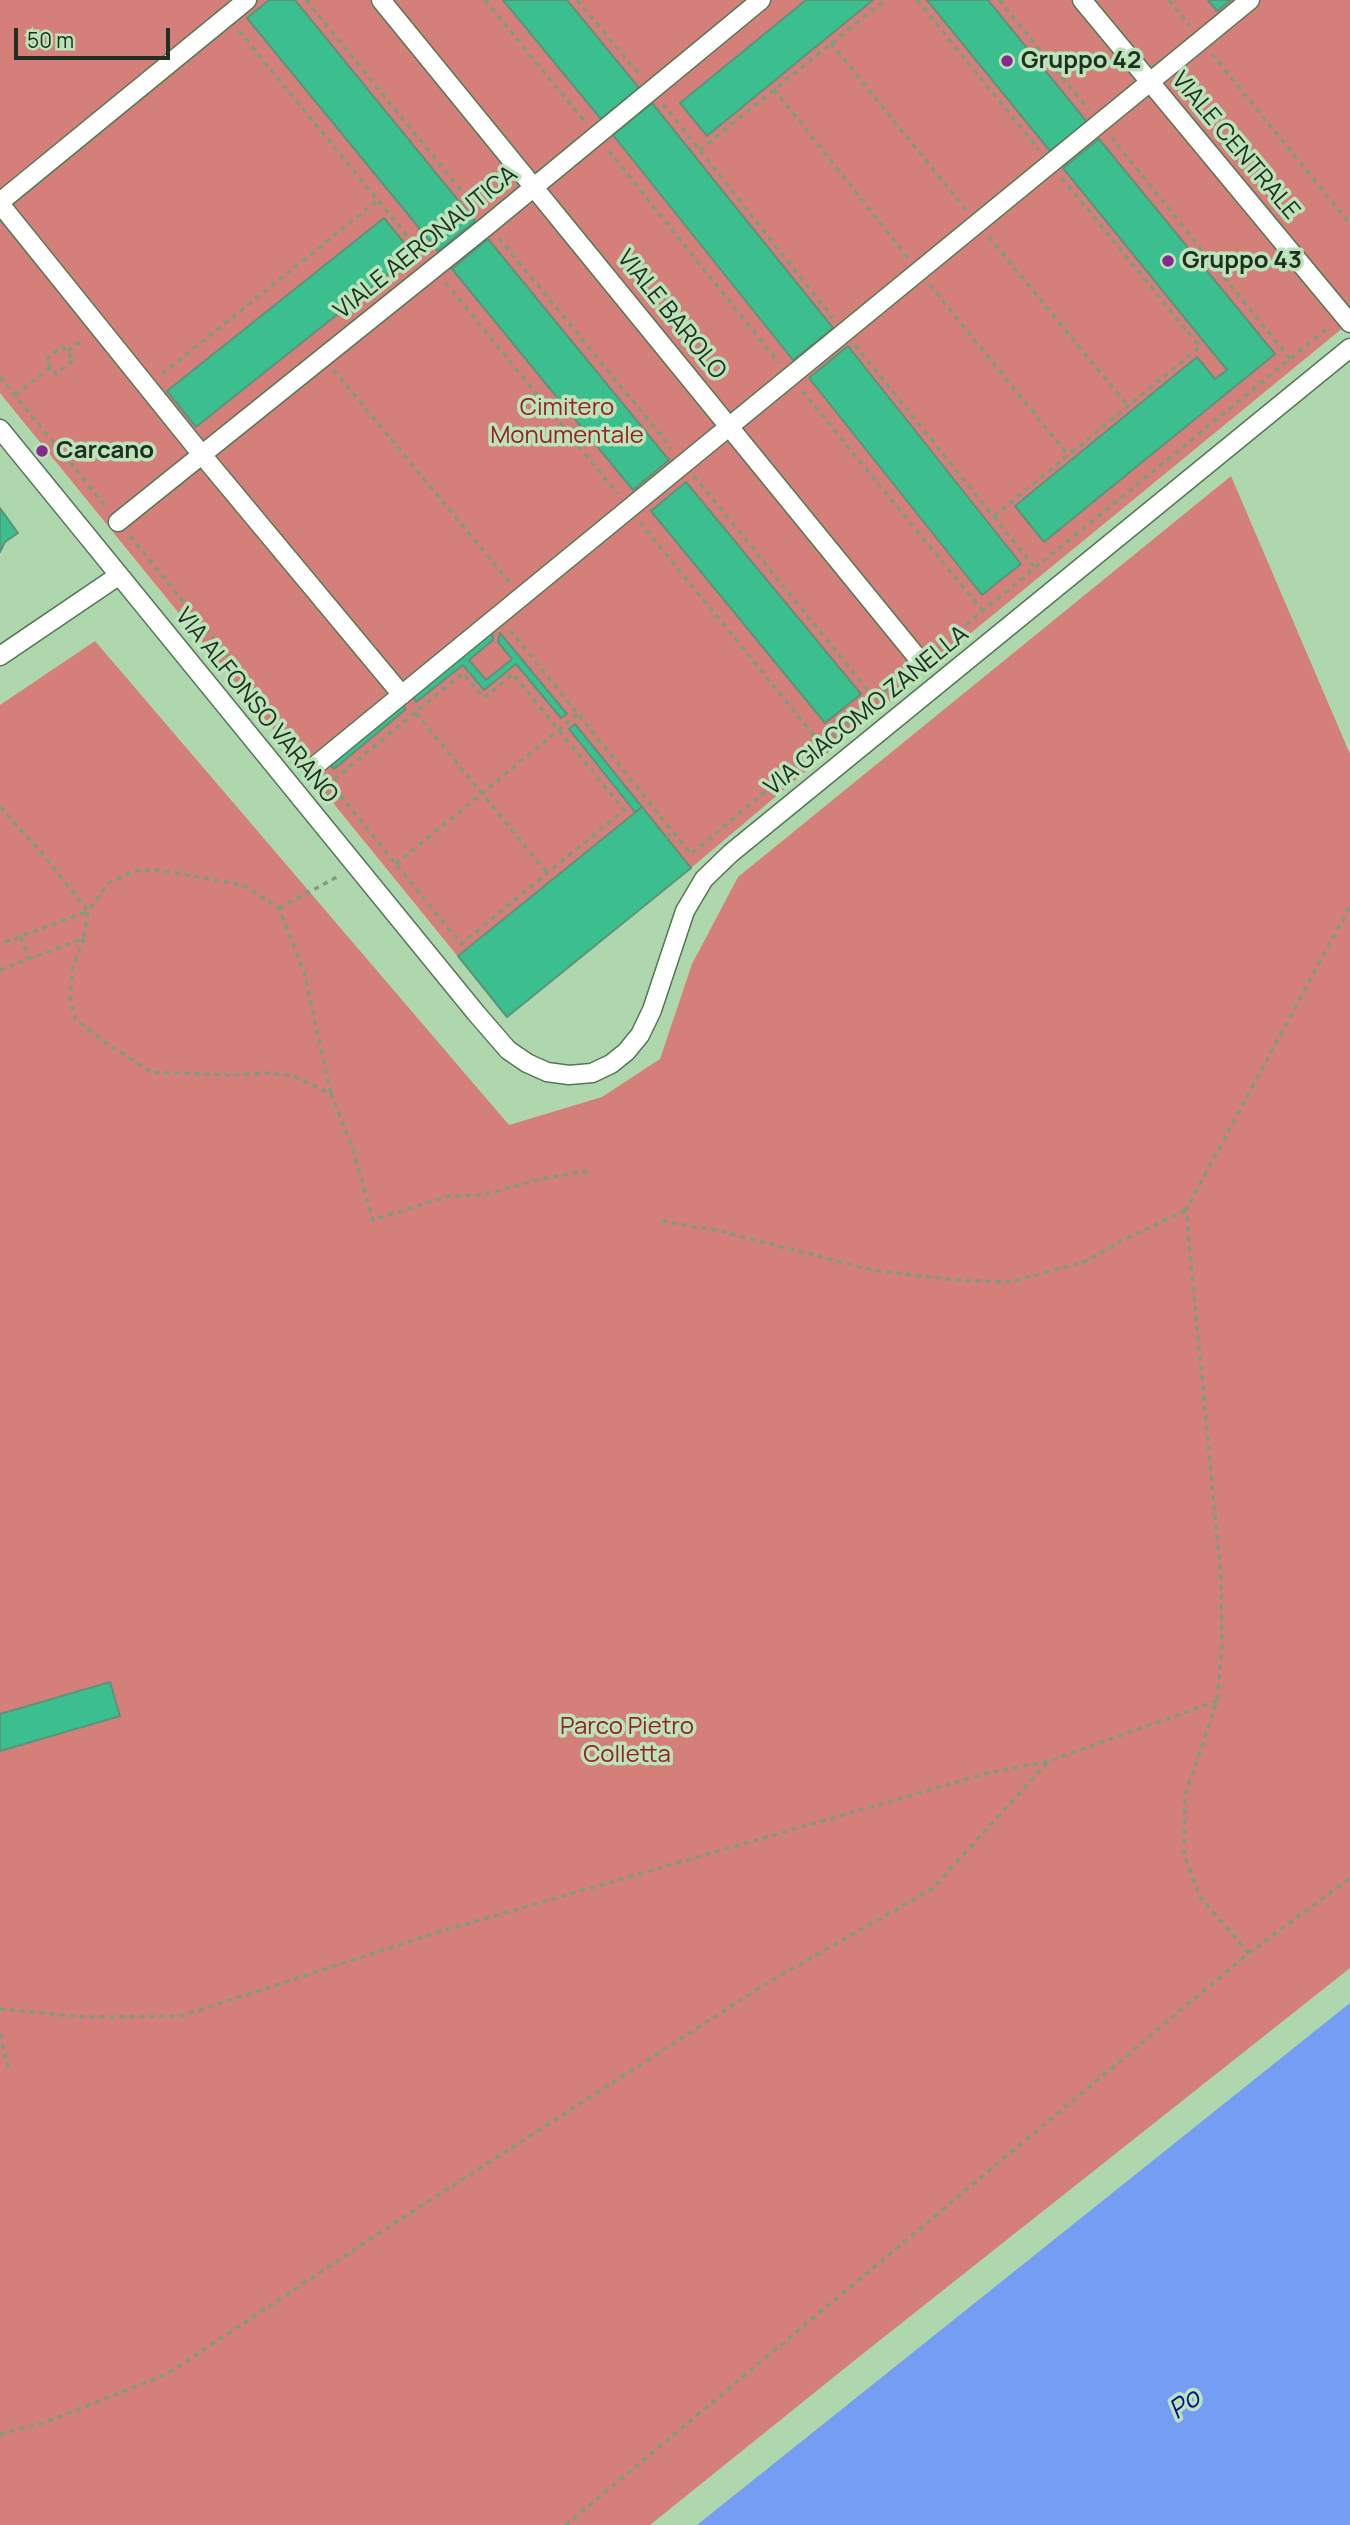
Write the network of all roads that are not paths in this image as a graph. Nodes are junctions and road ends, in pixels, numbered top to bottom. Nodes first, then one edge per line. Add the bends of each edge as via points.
1 (247, 0) edge
2 (381, 0) edge
3 (761, 0) edge
4 (1082, 0) edge
5 (1250, 0) edge
6 (1150, 83) junction
7 (534, 187) junction
8 (0, 203) edge
9 (1347, 319) edge
10 (1350, 348) edge
11 (731, 427) junction
12 (0, 429) edge
13 (203, 456) junction
14 (118, 522) road end
15 (118, 576) junction
16 (0, 656) edge
17 (920, 662) road end
18 (401, 695) junction
19 (316, 765) road end
20 (476, 1013) joint

1 - 8 street
2 - 7 street, VIALE BAROLO
3 - 7 street, VIALE AERONAUTICA
4 - 6 street, VIALE CENTRALE
5 - 6 street
6 - 9 street, VIALE CENTRALE
6 - 11 street
7 - 11 street, VIALE BAROLO
7 - 13 street, VIALE AERONAUTICA
8 - 13 street
10 - 20 street, VIA GIACOMO ZANELLA via 704,879 685,911 640,1035 611,1064 592,1073 547,1072 508,1050
11 - 17 street, VIALE BAROLO
11 - 18 street
12 - 15 street, VIA ALFONSO VARANO
13 - 14 street, VIALE AERONAUTICA
13 - 18 street
15 - 16 street
15 - 20 street, VIA ALFONSO VARANO
18 - 19 street

